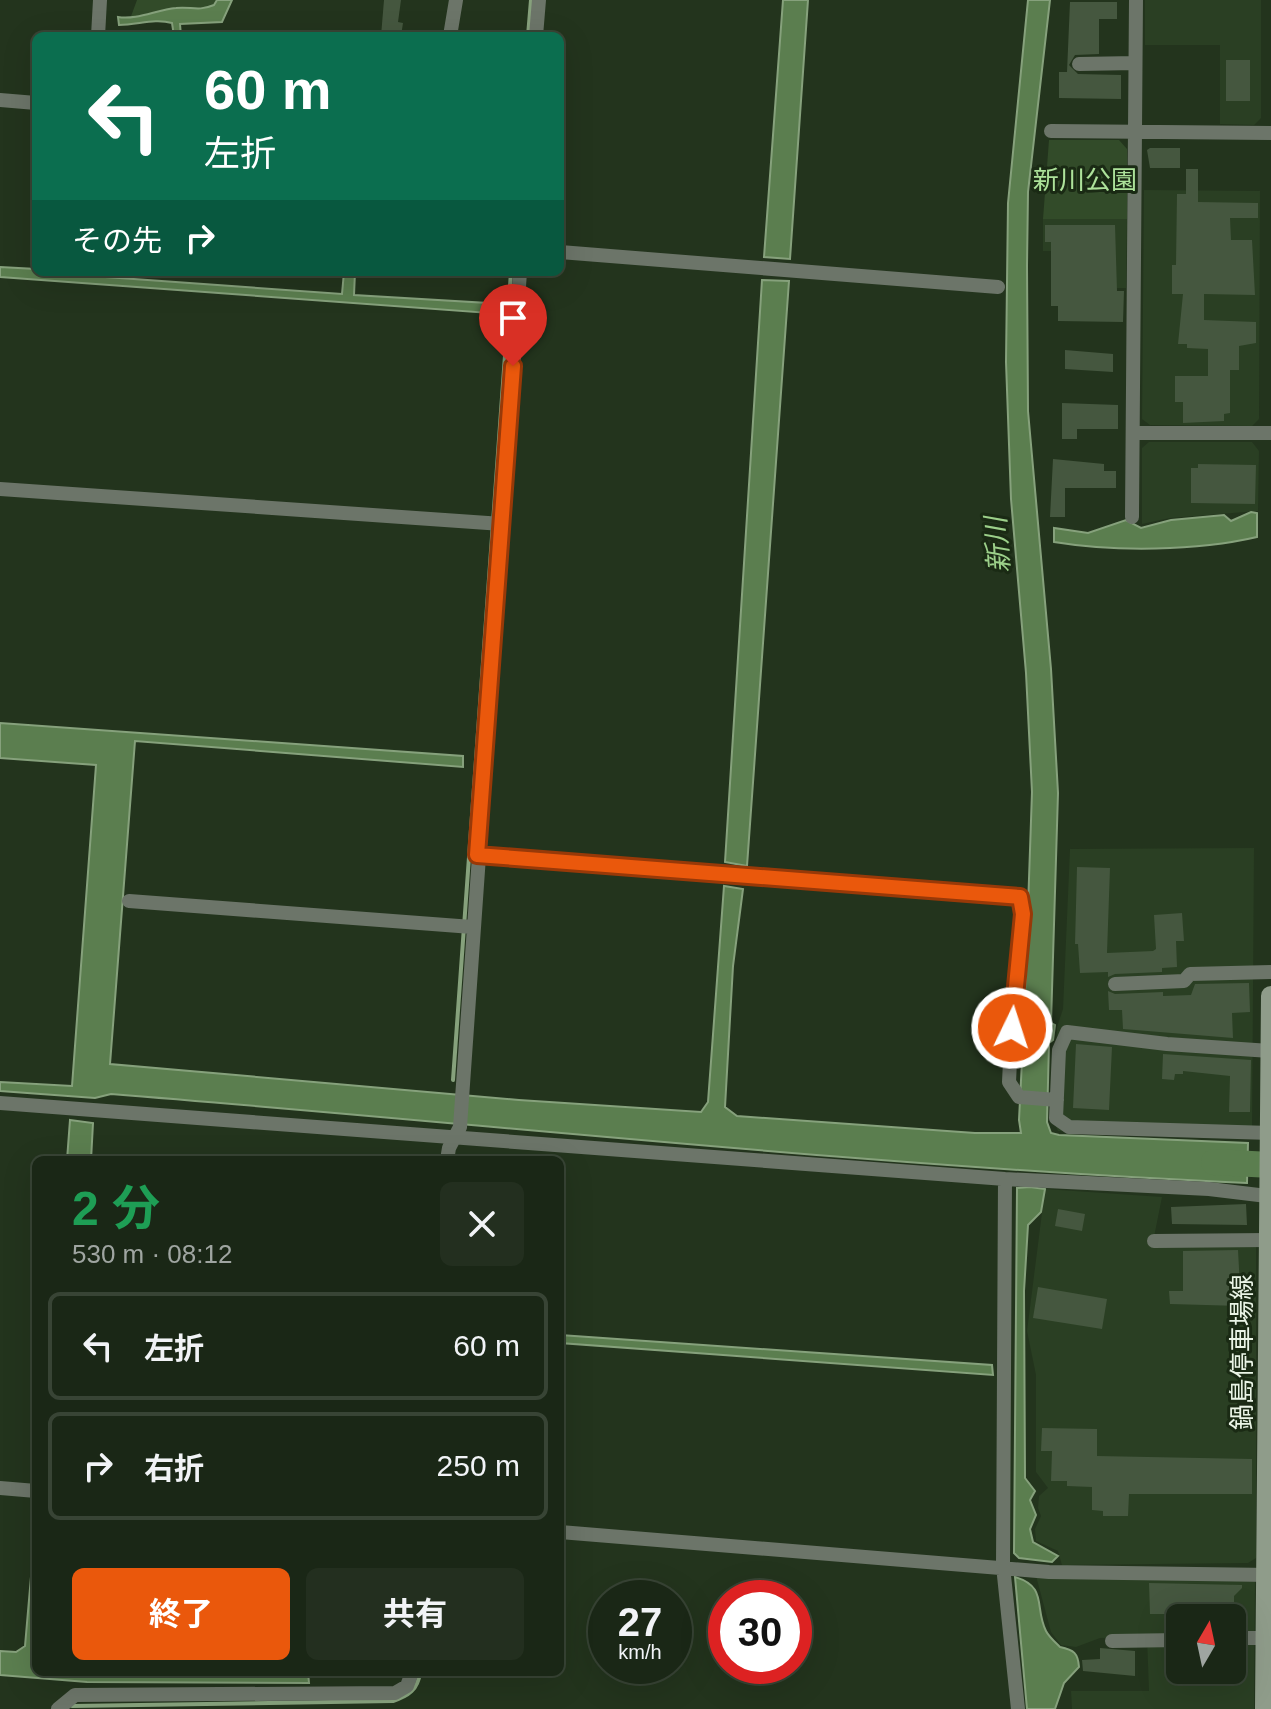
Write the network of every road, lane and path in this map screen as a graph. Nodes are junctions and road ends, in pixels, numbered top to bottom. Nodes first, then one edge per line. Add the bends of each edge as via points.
1 (100, 0) edge
2 (456, 0) edge
3 (539, 0) edge
4 (1136, 0) edge
5 (98, 32) edge
6 (451, 32) edge
7 (536, 32) edge
8 (1135, 63) junction
9 (1079, 64) dead end
10 (0, 100) edge
11 (32, 103) edge
12 (1051, 131) dead end
13 (1135, 132) junction
14 (1271, 133) edge
15 (564, 252) edge
16 (520, 276) edge
17 (998, 287) dead end
18 (1133, 433) junction
19 (1271, 433) edge
20 (0, 489) edge
21 (1132, 517) dead end
22 (502, 524) junction
23 (477, 855) junction
24 (129, 901) dead end
25 (467, 926) junction
26 (1271, 972) edge
27 (1115, 984) dead end
28 (1271, 996) edge
29 (1270, 1051) edge
30 (1054, 1100) junction
31 (0, 1103) edge
32 (458, 1132) junction
33 (1270, 1132) edge
34 (448, 1156) edge
35 (1005, 1179) junction
36 (1267, 1196) junction
37 (1268, 1240) junction
38 (1154, 1241) dead end
39 (1269, 1424) edge
40 (1269, 1483) edge
41 (0, 1488) edge
42 (32, 1491) edge
43 (564, 1532) edge
44 (1003, 1566) junction
45 (1269, 1574) edge
46 (1246, 1638) edge
47 (1266, 1638) junction
48 (1166, 1640) edge
49 (1112, 1641) dead end
50 (411, 1676) edge
51 (58, 1709) edge
52 (1018, 1709) edge
53 (1265, 1709) edge

1 - 5 street
2 - 6 street
3 - 7 street
4 - 8 street
8 - 9 street
8 - 13 street
10 - 11 street
12 - 13 street
13 - 14 street
13 - 18 street
15 - 17 street
16 - 22 street
18 - 19 street
18 - 21 street
20 - 22 street
22 - 23 street
23 - 25 street
23 - 30 street via 1020,897 1023,914 1009,1082 1019,1097
24 - 25 street
25 - 32 street
26 - 27 street via 1190,974 1184,981
28 - 29 main road, 鍋島停車場線
29 - 30 street via 1067,1032 1059,1050
29 - 33 main road, 鍋島停車場線
30 - 33 street via 1056,1118 1069,1127
31 - 32 street
32 - 34 street
32 - 35 street
33 - 36 main road, 鍋島停車場線
35 - 36 street
35 - 44 street
36 - 37 main road, 鍋島停車場線
37 - 38 street
37 - 39 main road, 鍋島停車場線
39 - 40 main road, 鍋島停車場線
40 - 45 main road, 鍋島停車場線
41 - 42 street
43 - 44 street
44 - 45 street via 1049,1572
44 - 52 street
45 - 47 main road, 鍋島停車場線
46 - 47 street
47 - 53 main road, 鍋島停車場線
48 - 49 street
50 - 51 street via 407,1686 395,1693 75,1695

